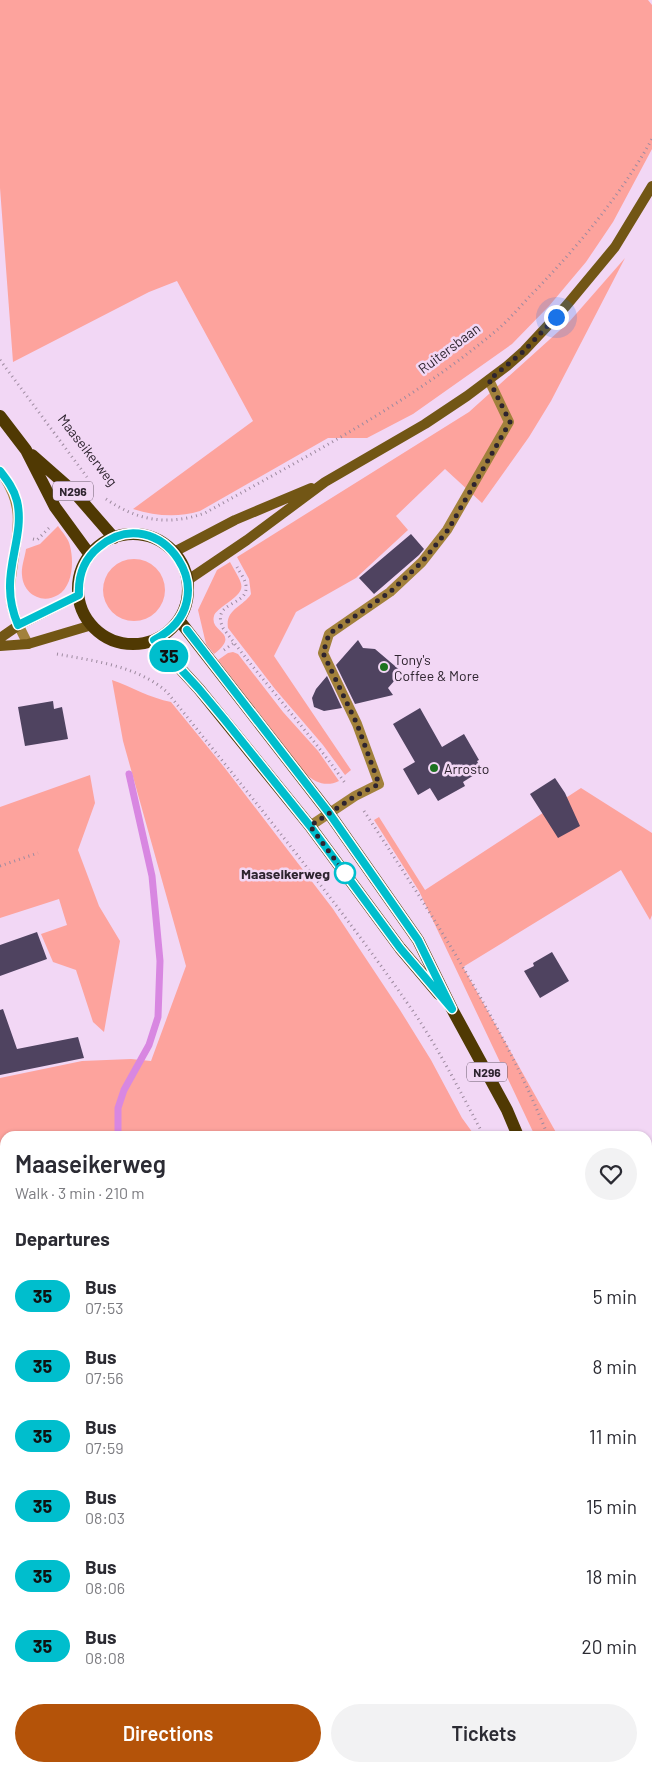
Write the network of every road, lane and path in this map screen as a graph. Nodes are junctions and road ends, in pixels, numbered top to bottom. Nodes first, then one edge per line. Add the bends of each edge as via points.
1 (652, 139) edge
2 (652, 186) edge
3 (0, 360) edge
4 (489, 380) junction
5 (0, 416) edge
6 (26, 450) junction
7 (0, 471) edge
8 (90, 482) dead end
9 (326, 482) junction
10 (105, 498) dead end
11 (205, 513) joint
12 (50, 527) dead end
13 (114, 538) junction
14 (17, 539) junction
15 (174, 552) junction
16 (90, 555) junction
17 (237, 567) dead end
18 (188, 580) junction
19 (79, 595) junction
20 (179, 620) junction
21 (18, 625) junction
22 (92, 625) junction
23 (0, 638) edge
24 (154, 640) junction
25 (28, 644) junction
26 (0, 646) edge
27 (70, 657) dead end
28 (355, 796) junction
29 (329, 813) junction
30 (310, 826) junction
31 (38, 854) dead end
32 (0, 866) edge
33 (452, 1009) junction
34 (481, 1131) edge
35 (516, 1131) edge
36 (546, 1131) edge

1 - 11 path, Ruitersbaan via 602,216 498,329 367,422
2 - 4 street via 615,247 566,306 524,351
3 - 8 path, Maaseikerweg
4 - 9 street via 425,424
4 - 28 street via 510,422 448,530 422,562 390,592 329,634 323,653 357,724 379,784
5 - 6 main road, N296
6 - 13 main road, N296 via 74,492
6 - 16 main road, N296 via 55,507
7 - 14 street via 16,499
9 - 15 street via 235,520
9 - 18 street
10 - 11 path, Maaseikerweg via 132,514 155,520 179,520
12 - 14 path via 37,540
13 - 15 main road via 142,535 161,542
13 - 16 main road via 101,544
14 - 21 street via 10,588
15 - 18 main road
16 - 19 main road via 82,568
17 - 28 path via 246,583 246,590 243,596 222,611 223,628 275,696 320,746
18 - 20 main road via 187,601
19 - 21 street
19 - 22 main road
20 - 24 main road
20 - 29 main road, N296
21 - 23 street
21 - 25 street
22 - 24 main road via 105,636 121,642 138,644
22 - 25 street
24 - 30 main road, N296 via 199,689
25 - 26 street
27 - 34 path via 136,673 167,692 343,916 414,1014
28 - 29 street
28 - 36 path via 418,893 498,1030
29 - 30 street
29 - 33 main road, N296 via 418,940
30 - 33 main road, N296 via 400,948
31 - 32 path
33 - 35 main road, N296 via 508,1110

